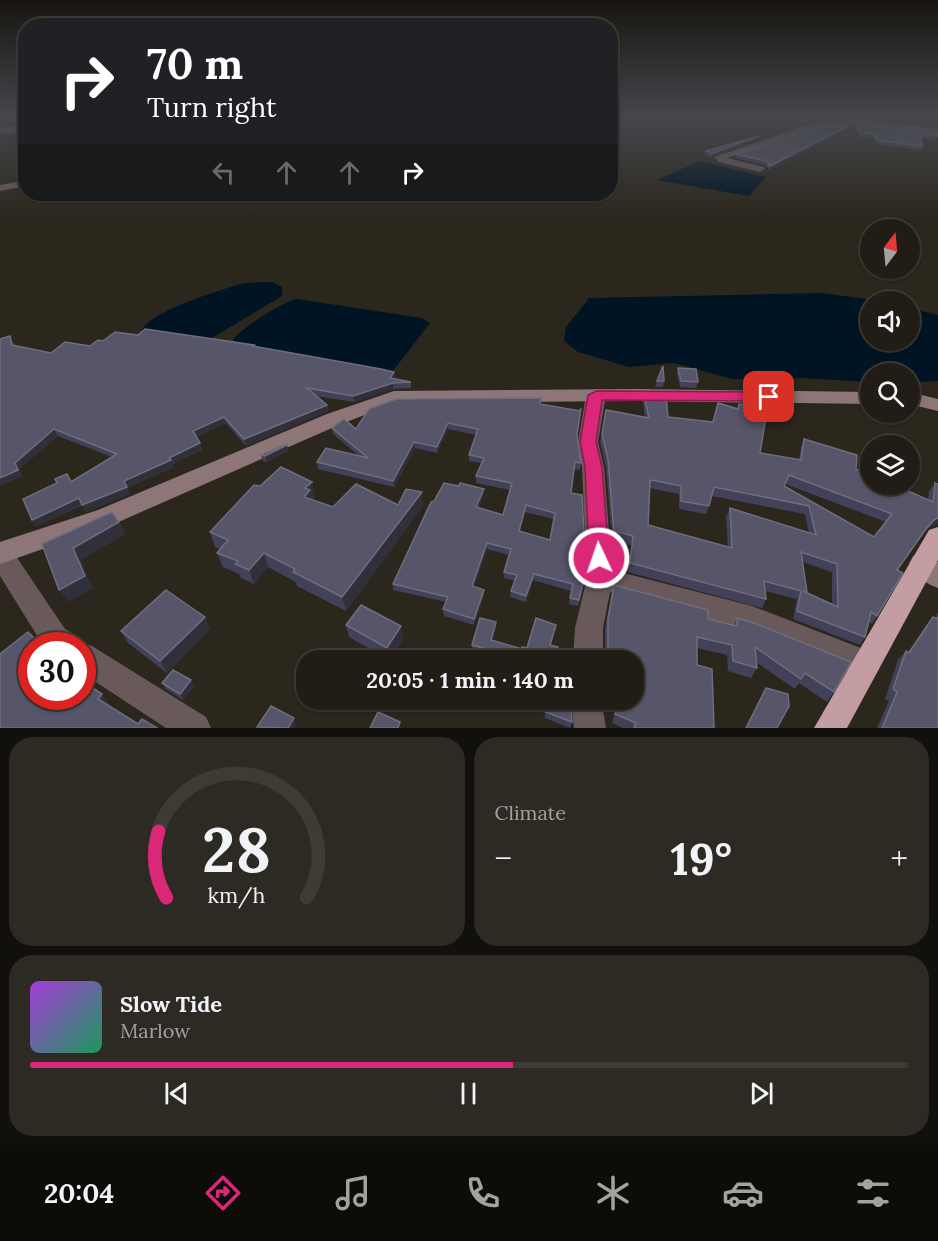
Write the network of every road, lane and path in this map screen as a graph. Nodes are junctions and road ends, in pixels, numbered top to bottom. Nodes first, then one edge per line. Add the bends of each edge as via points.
1 (737, 151) edge
2 (760, 169) dead end
3 (18, 185) edge
4 (0, 188) edge
5 (596, 395) junction
6 (860, 398) edge
7 (920, 401) edge
8 (938, 405) edge
9 (938, 537) edge
10 (0, 553) edge
11 (930, 570) edge
12 (600, 578) junction
13 (51, 632) edge
14 (588, 650) edge
15 (866, 664) junction
16 (96, 665) edge
17 (588, 710) edge
18 (195, 728) edge
19 (590, 728) edge
20 (830, 728) edge

1 - 2 street via 719,157
3 - 4 street
5 - 6 street
5 - 10 street via 394,397 106,517
5 - 12 street via 588,442
7 - 8 street
9 - 11 highway
10 - 13 street
11 - 15 highway
12 - 14 street
12 - 15 street via 752,619
15 - 20 highway
16 - 18 street
17 - 19 street

